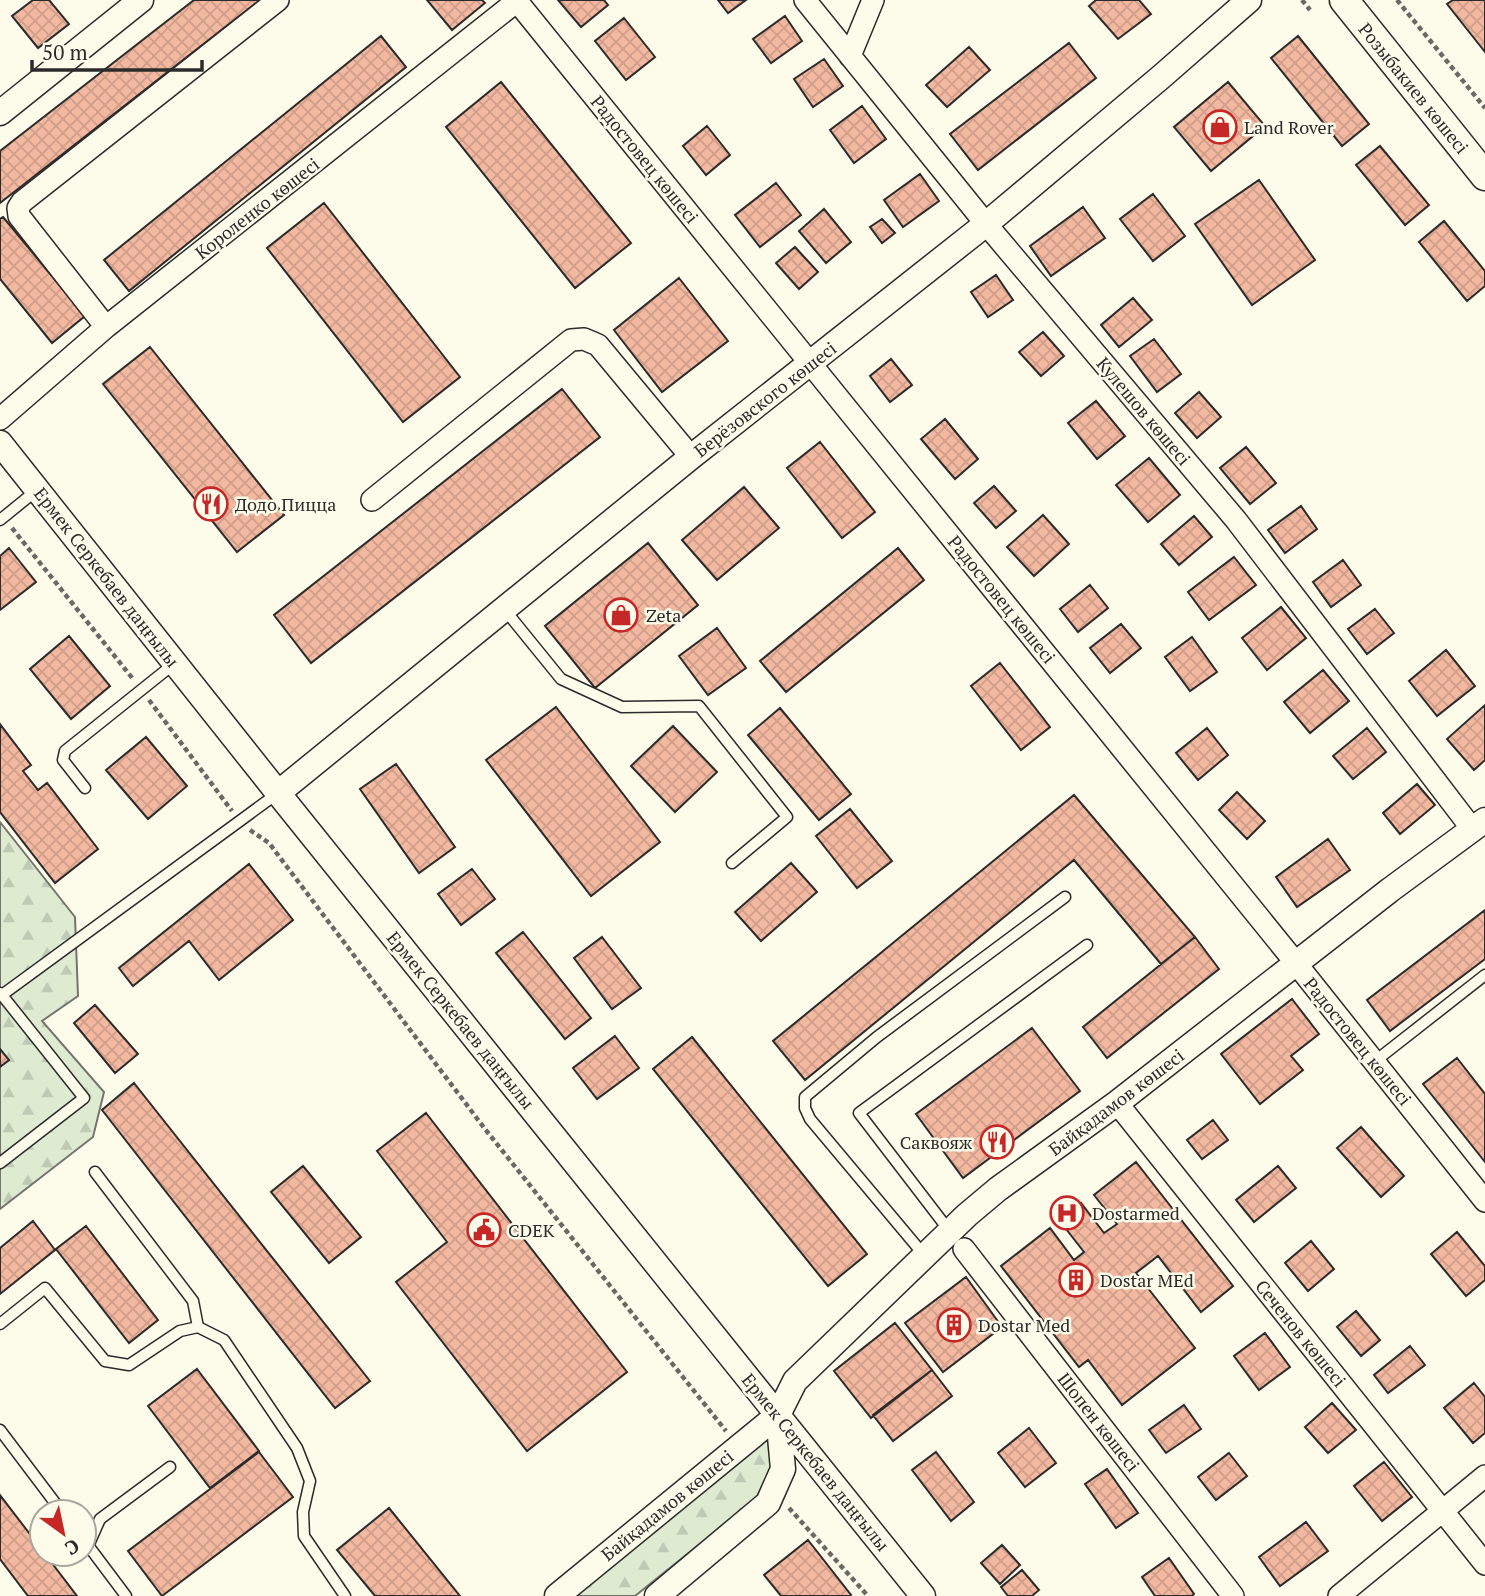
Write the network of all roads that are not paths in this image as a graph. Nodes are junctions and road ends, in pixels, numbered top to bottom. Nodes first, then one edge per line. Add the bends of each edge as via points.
1 (141, 0) edge
2 (278, 0) edge
3 (517, 0) edge
4 (805, 0) edge
5 (873, 0) edge
6 (1249, 0) edge
7 (1344, 0) edge
8 (850, 55) junction
9 (0, 113) edge
10 (1485, 176) edge
11 (986, 224) junction
12 (106, 327) junction
13 (811, 363) junction
14 (0, 419) edge
15 (0, 443) edge
16 (691, 457) junction
17 (37, 490) junction
18 (372, 500) dead end
19 (0, 520) edge
20 (505, 610) junction
21 (174, 663) junction
22 (85, 788) dead end
23 (278, 793) junction
24 (1479, 825) edge
25 (732, 863) dead end
26 (1065, 897) dead end
27 (1087, 945) dead end
28 (1296, 963) junction
29 (1485, 975) edge
30 (1, 994) edge
31 (1374, 1062) junction
32 (1117, 1103) junction
33 (0, 1163) edge
34 (95, 1172) dead end
35 (1485, 1200) edge
36 (957, 1240) junction
37 (924, 1255) junction
38 (0, 1324) edge
39 (198, 1327) junction
40 (778, 1415) junction
41 (0, 1430) edge
42 (170, 1467) dead end
43 (1485, 1476) edge
44 (51, 1498) edge
45 (1444, 1511) junction
46 (98, 1522) edge
47 (98, 1559) edge
48 (1485, 1564) edge
49 (126, 1596) edge
50 (345, 1596) edge
51 (558, 1596) edge
52 (657, 1596) edge
53 (923, 1596) edge
54 (1233, 1596) edge
55 (1339, 1596) edge

1 - 9 street
2 - 12 street via 18,208 19,216
3 - 12 street, Короленко көшесі
3 - 13 street, Радостовец көшесі
4 - 8 street, Кулешов көшесі
5 - 8 street
6 - 11 street, Берёзовского көшесі
7 - 10 main road, Розыбакиев көшесі
8 - 11 street, Кулешов көшесі
11 - 13 street, Берёзовского көшесі
11 - 24 street, Кулешов көшесі via 1236,520
12 - 14 street, Короленко көшесі
13 - 16 street, Берёзовского көшесі
13 - 28 street, Радостовец көшесі
15 - 17 street, Ермек Серкебаев даңғылы
16 - 18 street via 598,345 571,340
16 - 20 street, Берёзовского көшесі
17 - 19 lane
17 - 21 street, Ермек Серкебаев даңғылы
20 - 23 street, Берёзовского көшесі
20 - 25 lane via 562,679 622,707 699,706 787,817
21 - 22 lane via 65,751 63,760
21 - 23 street, Ермек Серкебаев даңғылы
23 - 30 lane
23 - 40 street, Ермек Серкебаев даңғылы
24 - 28 street, Байқадамов көшесі
26 - 37 lane via 877,1037 805,1097 810,1119
27 - 36 lane via 859,1113
28 - 31 street, Радостовец көшесі
28 - 32 street, Байқадамов көшесі
29 - 31 lane
30 - 33 lane via 84,1098
31 - 35 street, Радостовец көшесі
32 - 36 street, Байқадамов көшесі via 998,1189
32 - 45 street, Сеченов көшесі
34 - 39 lane via 193,1301
36 - 37 street, Байқадамов көшесі
36 - 54 street, Шопен көшесі
37 - 40 street, Байқадамов көшесі via 795,1381
38 - 39 lane via 45,1288 105,1361 129,1365 180,1331
39 - 50 lane via 224,1340 297,1448 310,1480 303,1512 304,1536
40 - 51 street, Байқадамов көшесі
40 - 52 street via 783,1469 768,1503
40 - 53 street, Ермек Серкебаев даңғылы
41 - 44 lane
42 - 46 lane
43 - 45 street
45 - 48 street, Сеченов көшесі
45 - 55 street
47 - 49 lane

